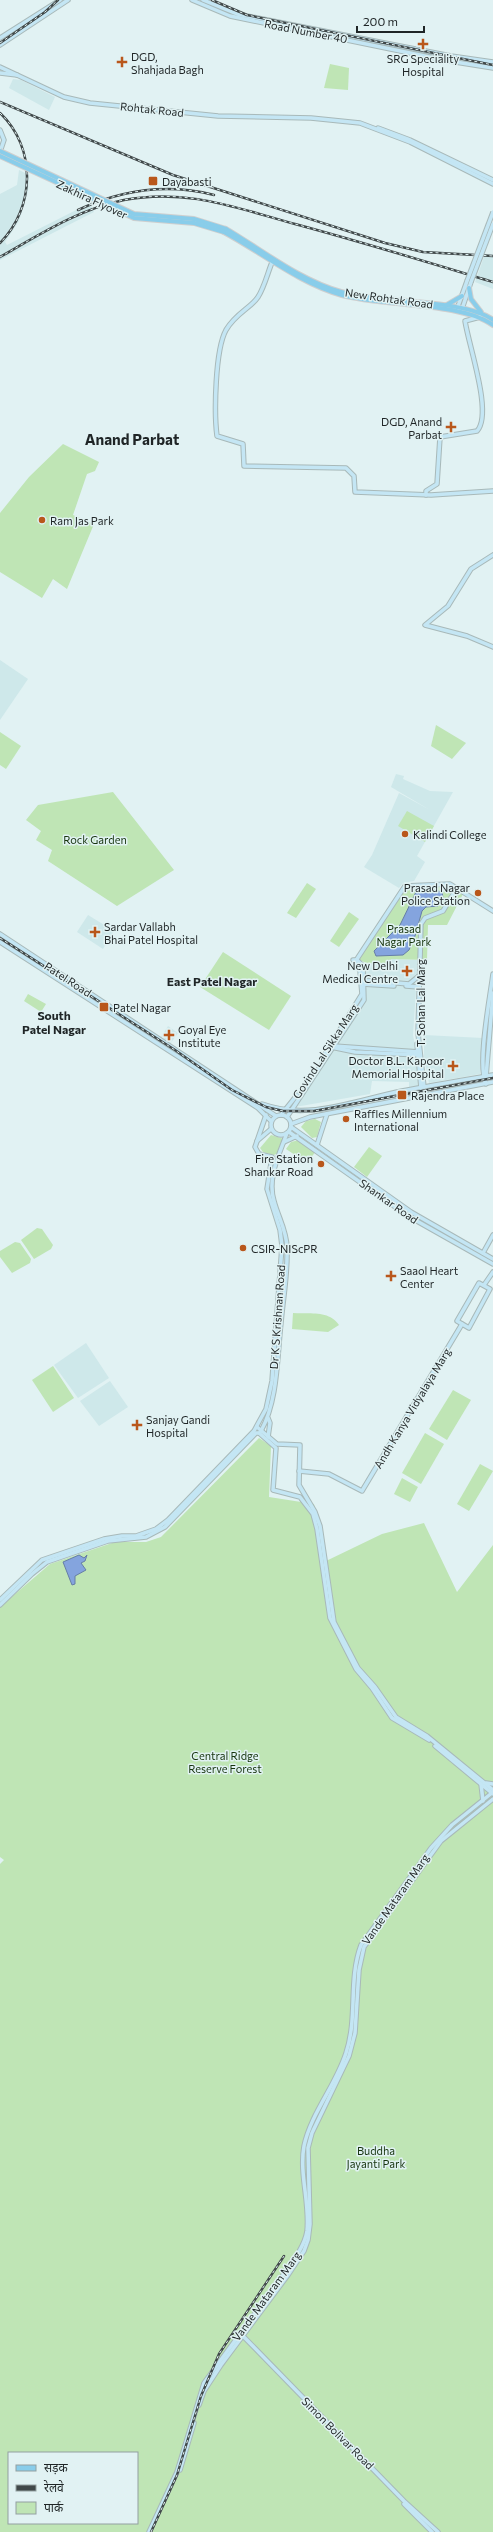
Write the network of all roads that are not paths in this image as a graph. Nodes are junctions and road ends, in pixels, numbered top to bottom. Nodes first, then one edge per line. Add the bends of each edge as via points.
1 (60, 0) edge
2 (68, 0) edge
3 (192, 0) edge
4 (203, 0) edge
5 (0, 38) edge
6 (0, 45) edge
7 (493, 62) edge
8 (0, 67) edge
9 (493, 68) edge
10 (0, 73) edge
11 (22, 76) junction
12 (311, 118) junction
13 (0, 130) edge
14 (0, 151) edge
15 (0, 156) edge
16 (493, 180) edge
17 (493, 184) edge
18 (493, 212) edge
19 (493, 224) edge
20 (225, 230) junction
21 (247, 242) joint
22 (255, 250) joint
23 (273, 260) junction
24 (469, 281) junction
25 (469, 288) junction
26 (462, 296) junction
27 (445, 306) junction
28 (459, 310) junction
29 (481, 315) junction
30 (493, 320) edge
31 (493, 325) edge
32 (493, 491) edge
33 (426, 495) junction
34 (493, 555) edge
35 (493, 647) edge
36 (457, 888) junction
37 (493, 910) edge
38 (0, 934) edge
39 (0, 942) edge
40 (493, 974) edge
41 (419, 976) junction
42 (362, 982) junction
43 (418, 986) junction
44 (493, 993) edge
45 (492, 1000) edge
46 (332, 1046) junction
47 (419, 1053) junction
48 (488, 1075) edge
49 (493, 1082) edge
50 (486, 1084) junction
51 (422, 1088) junction
52 (257, 1102) junction
53 (285, 1110) junction
54 (290, 1111) junction
55 (327, 1114) junction
56 (266, 1115) junction
57 (279, 1115) junction
58 (316, 1116) junction
59 (287, 1117) junction
60 (271, 1121) junction
61 (325, 1122) junction
62 (291, 1125) junction
63 (271, 1129) junction
64 (288, 1133) junction
65 (297, 1136) junction
66 (256, 1141) junction
67 (284, 1142) junction
68 (317, 1145) junction
69 (280, 1153) junction
70 (272, 1157) junction
71 (330, 1157) junction
72 (493, 1235) edge
73 (483, 1253) junction
74 (493, 1259) edge
75 (493, 1264) edge
76 (493, 1272) edge
77 (484, 1285) junction
78 (277, 1309) junction
79 (282, 1309) junction
80 (462, 1324) junction
81 (268, 1418) junction
82 (257, 1432) junction
83 (268, 1437) junction
84 (276, 1446) junction
85 (299, 1471) junction
86 (0, 1600) edge
87 (0, 1605) edge
88 (482, 1783) junction
89 (493, 1784) edge
90 (493, 1792) edge
91 (493, 1799) edge
92 (483, 1801) junction
93 (241, 2335) junction
94 (150, 2532) edge
95 (432, 2532) edge
96 (438, 2532) edge

1 - 5 street
2 - 6 street
3 - 9 street, Road Number 40 via 230,16
4 - 7 street via 237,14
8 - 11 street, Rohtak Road
10 - 11 street
11 - 12 street, Rohtak Road via 64,97 90,103 218,116
12 - 16 street via 362,121 410,140
12 - 17 street via 360,123 410,142
13 - 14 street via 4,140
14 - 20 main road, Zakhira Flyover, bridge via 134,214 194,219
15 - 20 main road, Zakhira Flyover, bridge via 134,218 194,223
18 - 24 street, bridge
19 - 24 street, bridge
20 - 21 main road, Zakhira Flyover
20 - 22 main road, Zakhira Flyover
21 - 23 main road, New Rohtak Road
22 - 23 main road, New Rohtak Road
23 - 27 main road, New Rohtak Road via 342,292
23 - 28 main road, New Rohtak Road via 312,284 342,295 383,303
23 - 33 street via 258,297 235,316 223,336 218,364 217,438 243,444 245,467 344,468 354,476 354,492
24 - 25 street
24 - 26 street
25 - 28 street
25 - 29 main road via 470,299
26 - 27 main road
26 - 28 street
27 - 28 main road, New Rohtak Road
28 - 29 main road, New Rohtak Road
29 - 30 main road, New Rohtak Road
29 - 31 main road, New Rohtak Road
29 - 33 street via 465,321 483,380 488,415 476,431 441,436 437,484 426,491
32 - 33 street
34 - 35 street via 471,569 448,606 426,623 426,627 467,636
36 - 37 street
36 - 41 street, T. Sohan Lal Marg via 443,911 422,920
36 - 42 street via 442,883 403,887 355,961
38 - 52 street, Patel Road
39 - 56 street, Patel Road
40 - 48 street
41 - 42 street via 409,984
41 - 43 street, T. Sohan Lal Marg
42 - 43 street
42 - 46 street via 364,1000
43 - 47 street, T. Sohan Lal Marg
44 - 45 street
45 - 48 street
46 - 47 street via 355,1052
46 - 53 street, Govind Lal Sikka Marg
46 - 54 street, Govind Lal Sikka Marg
47 - 51 street, T. Sohan Lal Marg
48 - 50 street
48 - 51 street
49 - 50 street
50 - 55 street
51 - 54 street via 330,1108
52 - 53 street
52 - 57 street, Patel Road
53 - 54 street
53 - 57 street, Govind Lal Sikka Marg
54 - 59 street, Govind Lal Sikka Marg
55 - 58 street
55 - 61 street
56 - 60 street, Patel Road
56 - 66 street
57 - 59 street
57 - 60 street
58 - 61 street
58 - 62 street
59 - 62 street
60 - 63 street
61 - 68 street
62 - 64 street
62 - 68 street, Shankar Road
63 - 64 street via 277,1135
63 - 66 street
64 - 65 street, Shankar Road
64 - 67 street, Dr K S Krishnan Road
65 - 67 street
65 - 71 street, Shankar Road
66 - 70 street via 258,1153
67 - 69 street, Dr K S Krishnan Road
68 - 71 street, Shankar Road
69 - 70 street
69 - 79 street, Dr K S Krishnan Road via 272,1189 285,1230 287,1247
70 - 78 street, Dr K S Krishnan Road via 267,1189 280,1230 282,1246
71 - 73 street, Shankar Road via 411,1212
71 - 75 street, Shankar Road via 408,1216
72 - 73 street
73 - 74 street, Shankar Road
76 - 77 street
77 - 80 street via 479,1283 456,1321
77 - 80 street via 490,1290 470,1328
78 - 79 street
78 - 82 street, Dr K S Krishnan Road via 269,1396
79 - 81 street, Dr K S Krishnan Road
80 - 85 street, Andh Kanya Vidyalaya Marg via 362,1491 329,1474
81 - 82 street, Dr K S Krishnan Road
81 - 83 street
82 - 83 street
82 - 84 street
82 - 86 street via 156,1529 136,1536 104,1539 42,1560
82 - 87 street via 221,1472 160,1530 140,1539 108,1541 47,1562
83 - 84 street
84 - 85 street via 300,1445
84 - 88 street via 272,1488 276,1493 300,1497 313,1514 332,1625 356,1669 392,1718 428,1739
85 - 88 street via 301,1492 315,1512 320,1526 334,1622 358,1668 396,1717 427,1736
88 - 89 street
88 - 90 street
88 - 92 street
90 - 92 street, Vande Mataram Marg
91 - 93 street, Vande Mataram Marg via 441,1841 364,1947 359,1970 355,2033 349,2056 312,2134 308,2148 308,2240 288,2275
92 - 93 street, Vande Mataram Marg via 452,1825 431,1848 361,1945 356,1962 352,2030 346,2054 310,2128 304,2147 307,2232 286,2271
93 - 94 street, Vande Mataram Marg via 204,2383 177,2472
93 - 95 street, Simon Bolivar Road
93 - 96 street, Simon Bolivar Road via 404,2501

